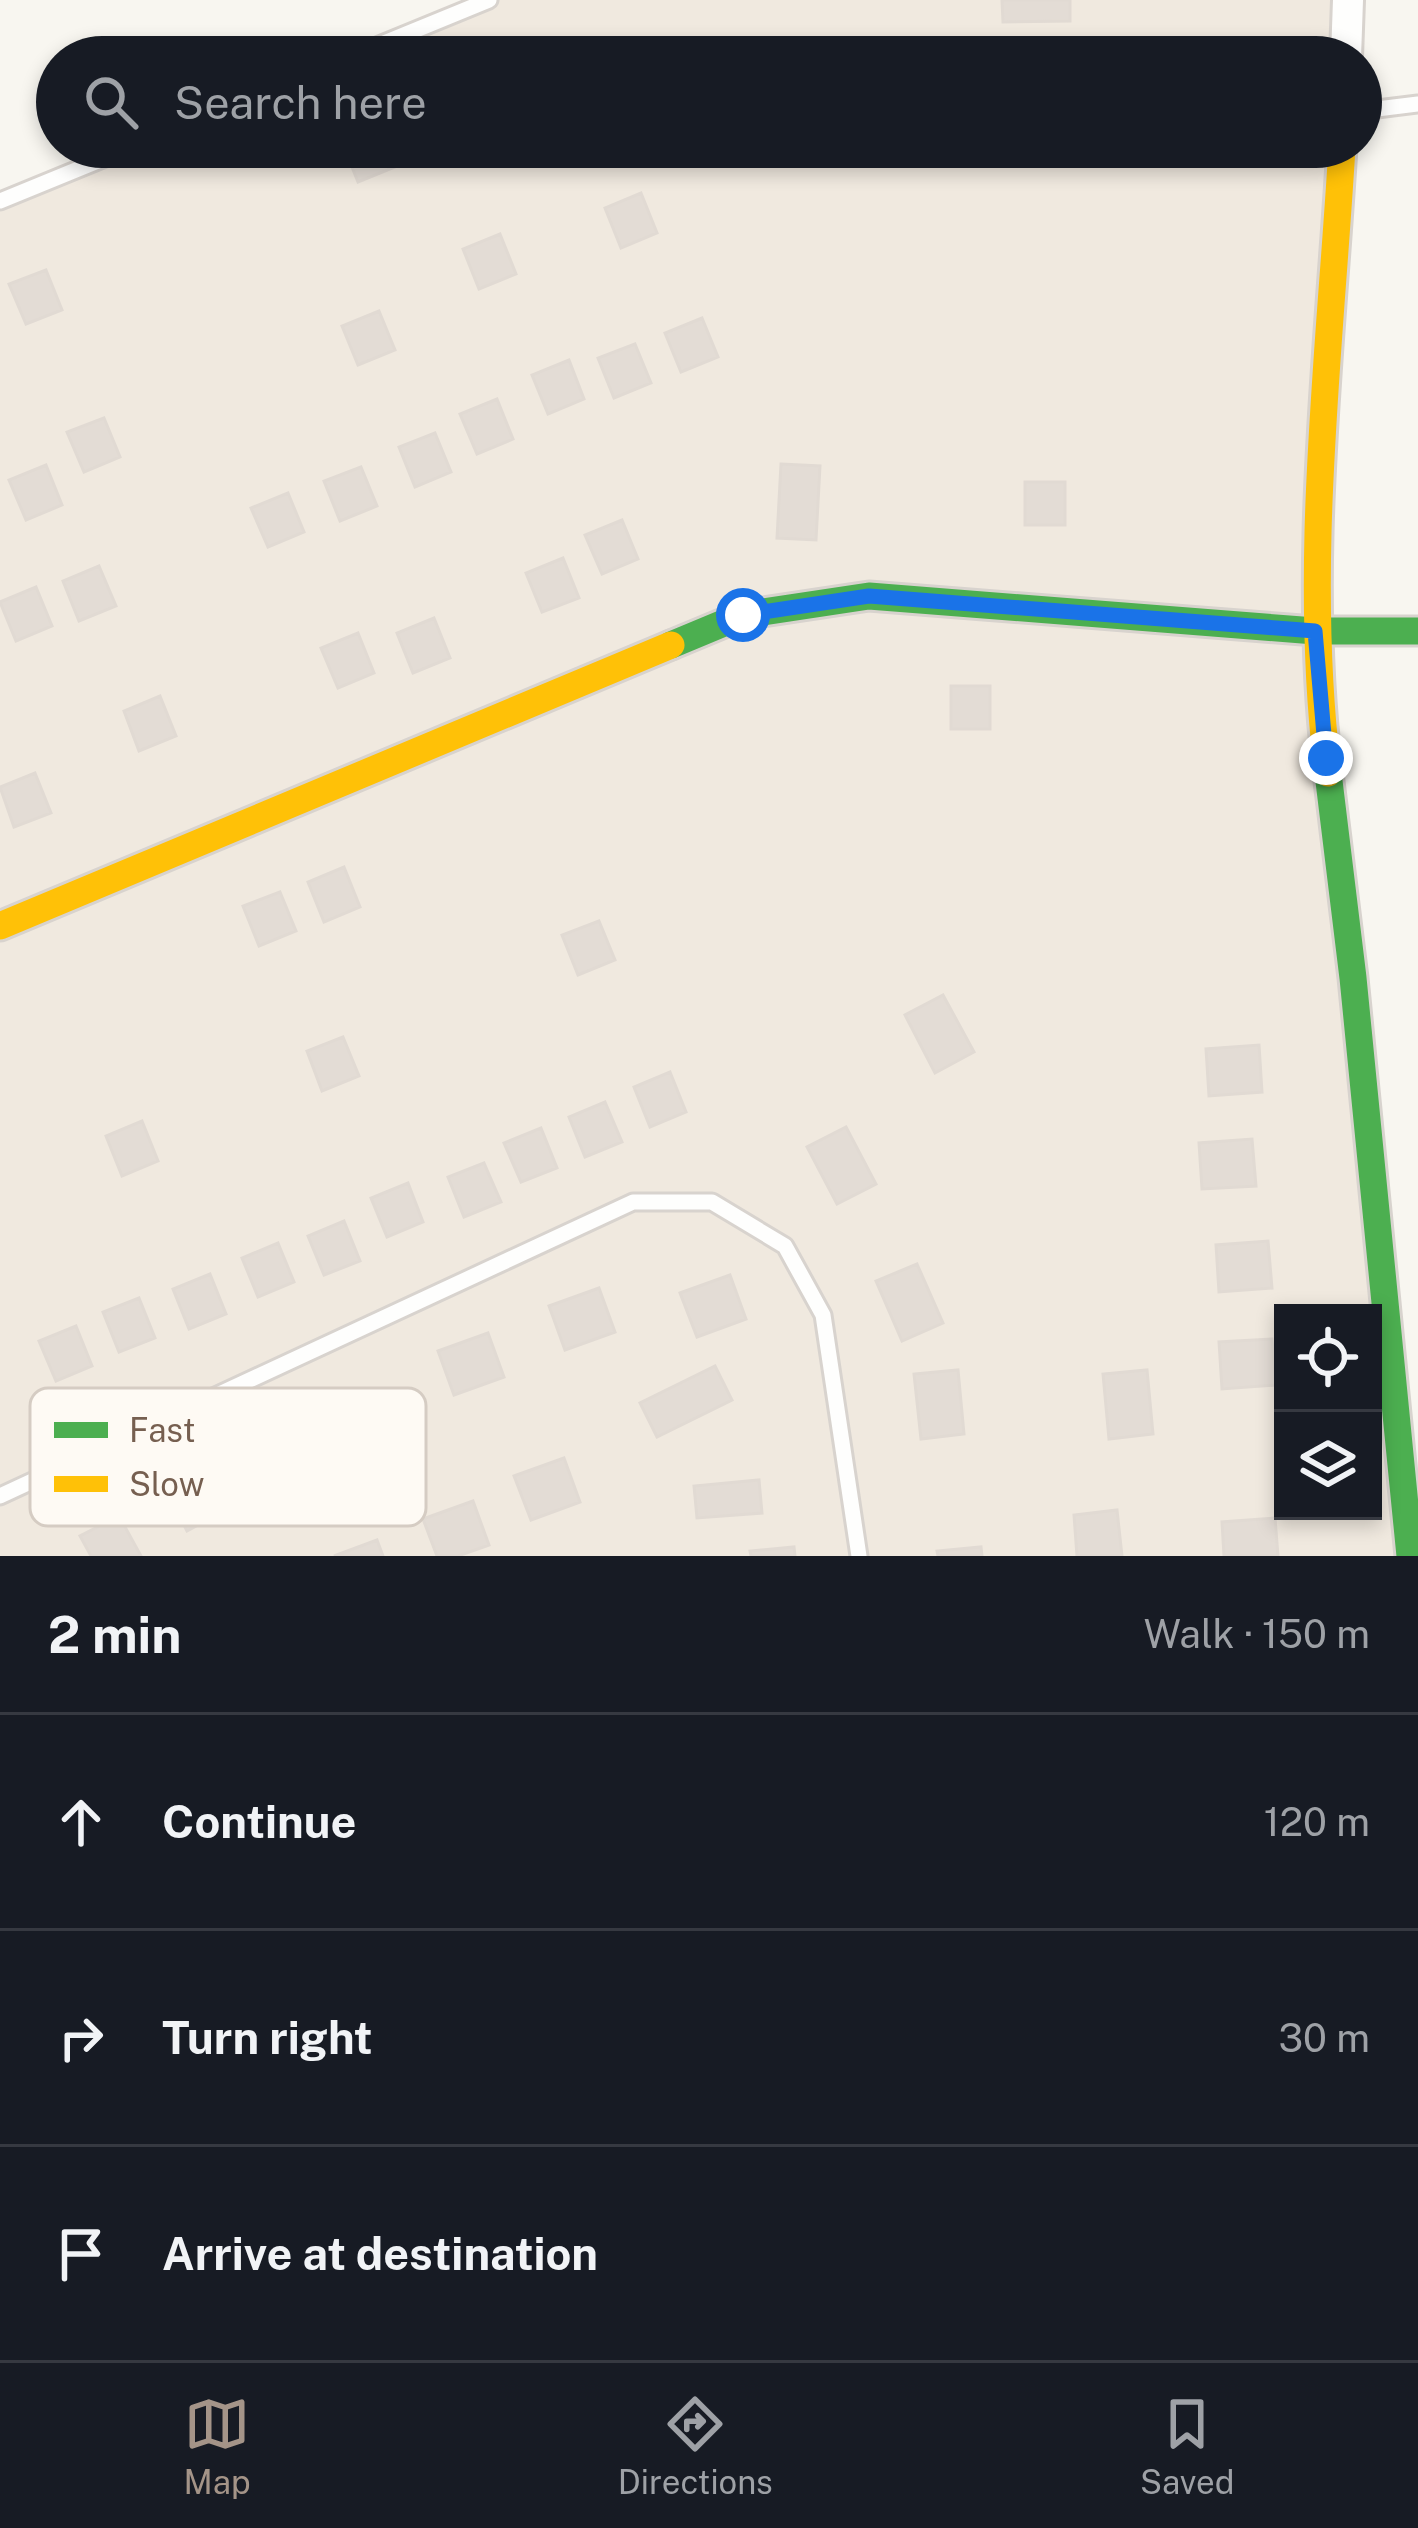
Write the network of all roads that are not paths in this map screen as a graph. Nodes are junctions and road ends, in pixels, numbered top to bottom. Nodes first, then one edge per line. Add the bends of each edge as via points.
1 (488, 0) edge
2 (1348, 0) edge
3 (401, 36) edge
4 (1347, 36) edge
5 (1418, 104) edge
6 (1382, 108) edge
7 (81, 168) edge
8 (1341, 168) edge
9 (0, 201) edge
10 (1315, 631) junction
11 (1418, 631) edge
12 (0, 926) edge
13 (233, 1388) edge
14 (30, 1482) edge
15 (0, 1496) edge
16 (859, 1556) edge
17 (1410, 1556) edge

1 - 3 lane
2 - 4 street
5 - 6 lane
7 - 9 lane
8 - 10 street
10 - 11 street
10 - 12 street via 869,596 743,615
10 - 17 street via 1398,1365
13 - 16 lane via 633,1202 712,1202 785,1246 823,1315
14 - 15 lane

